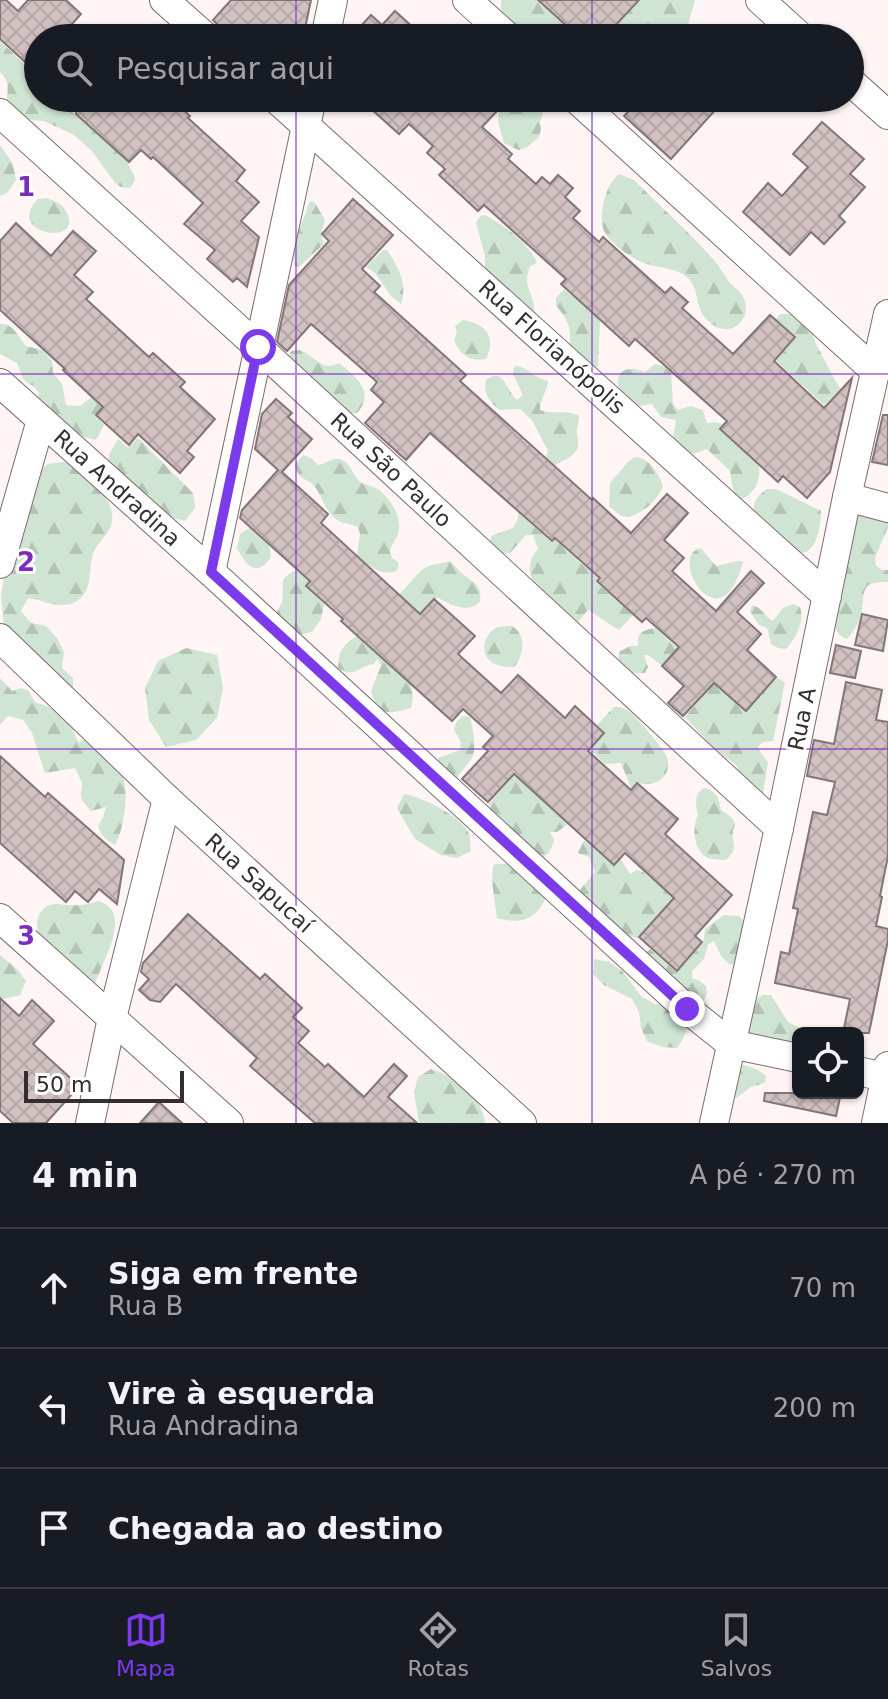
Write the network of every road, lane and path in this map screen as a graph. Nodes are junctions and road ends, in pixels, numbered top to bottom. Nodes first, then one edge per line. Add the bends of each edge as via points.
1 (164, 0) edge
2 (333, 0) edge
3 (467, 0) edge
4 (760, 0) edge
5 (191, 24) edge
6 (328, 24) edge
7 (494, 24) edge
8 (787, 24) edge
9 (864, 94) edge
10 (309, 112) edge
11 (590, 112) edge
12 (0, 113) edge
13 (888, 115) edge
14 (888, 314) edge
15 (258, 347) junction
16 (876, 372) junction
17 (0, 383) edge
18 (41, 420) junction
19 (847, 497) junction
20 (888, 508) edge
21 (0, 564) edge
22 (211, 572) junction
23 (827, 596) junction
24 (0, 638) edge
25 (167, 799) junction
26 (779, 828) junction
27 (0, 918) edge
28 (112, 1018) junction
29 (731, 1044) junction
30 (792, 1057) edge
31 (880, 1073) edge
32 (90, 1123) edge
33 (229, 1123) edge
34 (522, 1123) edge
35 (714, 1123) edge
36 (876, 1123) edge

1 - 5 street
2 - 6 street
3 - 7 street
4 - 8 street
9 - 13 street
10 - 15 street
10 - 23 street, Rua Florianópolis
11 - 16 street
12 - 15 street, Rua São Paulo
14 - 16 street, Rua A
15 - 22 street
15 - 26 street, Rua São Paulo
16 - 19 street, Rua A
17 - 18 street, Rua Andradina
18 - 21 street
18 - 22 street, Rua Andradina
19 - 20 street
19 - 23 street, Rua A
22 - 29 street, Rua Andradina
23 - 26 street, Rua A
24 - 25 street, Rua Sapucaí
25 - 28 street
25 - 34 street, Rua Sapucaí
26 - 29 street, Rua A
27 - 28 street
28 - 32 street
28 - 33 street
29 - 30 street
29 - 35 street, Rua A
31 - 36 street

